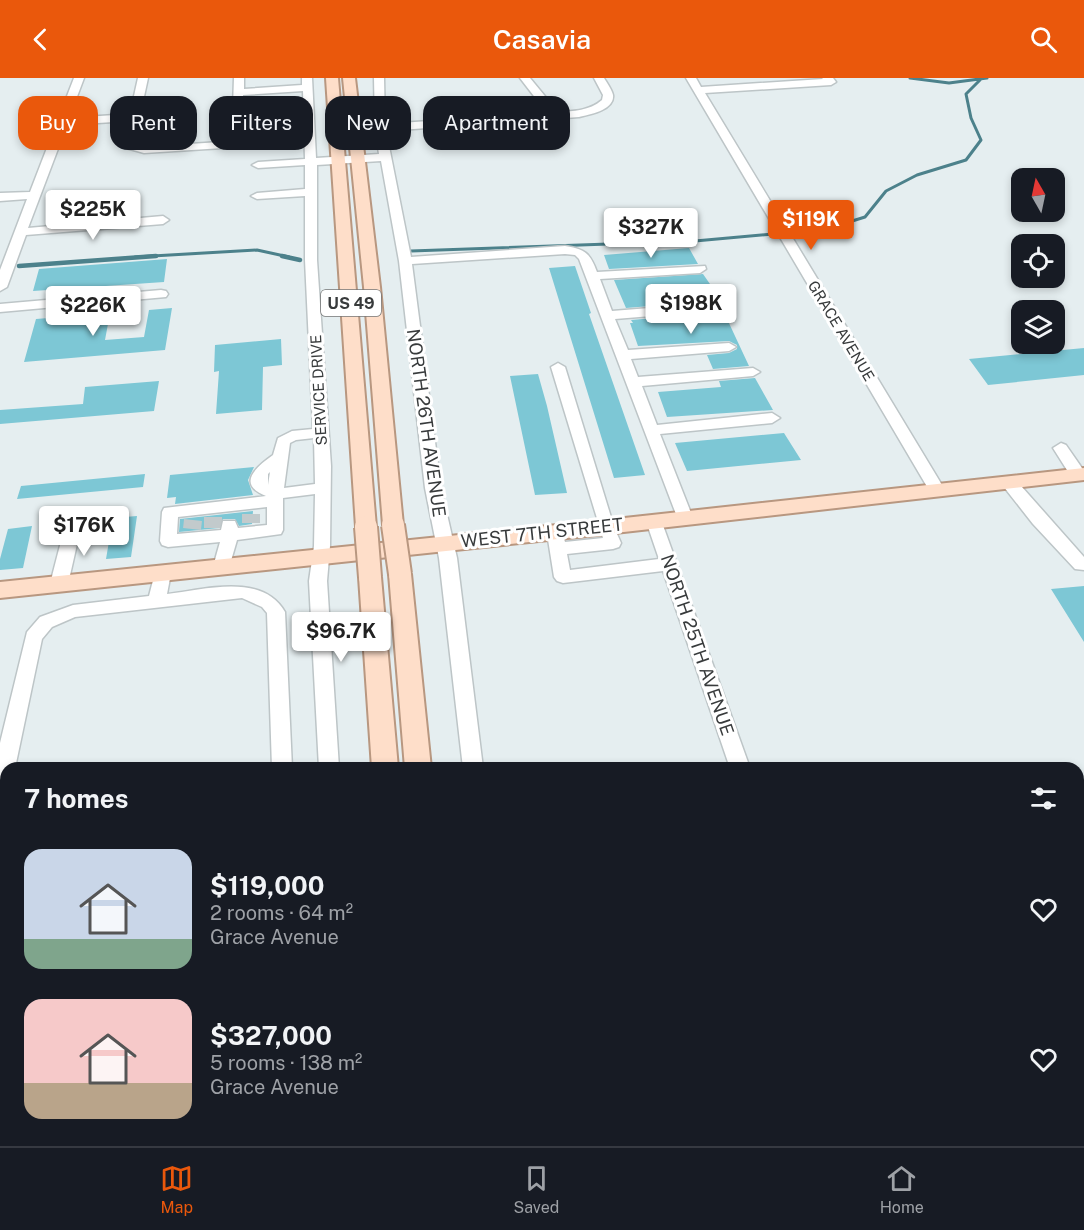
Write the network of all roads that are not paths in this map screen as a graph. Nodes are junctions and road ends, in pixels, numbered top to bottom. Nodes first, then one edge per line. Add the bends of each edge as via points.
1 (80, 78) edge
2 (143, 78) edge
3 (239, 78) edge
4 (332, 78) edge
5 (349, 78) edge
6 (379, 78) edge
7 (525, 78) edge
8 (599, 78) edge
9 (827, 78) edge
10 (308, 83) edge
11 (695, 84) edge
12 (239, 92) junction
13 (73, 96) edge
14 (139, 96) edge
15 (379, 96) edge
16 (539, 96) edge
17 (570, 115) edge
18 (197, 147) edge
19 (52, 150) edge
20 (384, 150) edge
21 (385, 156) junction
22 (357, 158) junction
23 (339, 159) junction
24 (311, 161) junction
25 (258, 165) dead end
26 (311, 192) junction
27 (35, 195) junction
28 (257, 196) dead end
29 (0, 197) edge
30 (163, 220) dead end
31 (21, 232) junction
32 (405, 261) junction
33 (700, 269) dead end
34 (593, 276) junction
35 (0, 287) edge
36 (161, 294) dead end
37 (712, 307) dead end
38 (0, 308) edge
39 (609, 315) junction
40 (729, 347) dead end
41 (624, 355) junction
42 (558, 367) dead end
43 (753, 372) dead end
44 (634, 382) junction
45 (772, 418) dead end
46 (652, 430) junction
47 (322, 433) junction
48 (1060, 448) dead end
49 (1081, 474) edge
50 (1008, 482) junction
51 (322, 488) junction
52 (937, 490) junction
53 (275, 498) junction
54 (251, 518) junction
55 (685, 518) junction
56 (221, 521) junction
57 (654, 521) junction
58 (75, 522) dead end
59 (610, 535) junction
60 (557, 541) junction
61 (445, 543) junction
62 (319, 557) junction
63 (668, 564) junction
64 (1082, 565) dead end
65 (222, 567) junction
66 (622, 570) junction
67 (162, 573) junction
68 (59, 584) junction
69 (0, 590) edge
70 (157, 602) junction
71 (6, 762) edge
72 (282, 762) edge
73 (329, 762) edge
74 (385, 762) edge
75 (417, 762) edge
76 (472, 762) edge
77 (738, 762) edge

1 - 13 street
2 - 14 street
3 - 12 street
4 - 23 main road, US 49
5 - 22 main road, US 49
6 - 15 street, NORTH 26TH AVENUE
7 - 16 street
8 - 17 street via 608,95 604,105
9 - 11 street via 831,82
10 - 12 street
10 - 24 street, SERVICE DRIVE
11 - 52 street, GRACE AVENUE
12 - 18 street via 237,136 223,145
19 - 27 street
20 - 21 street, NORTH 26TH AVENUE
21 - 22 street
21 - 32 street, NORTH 26TH AVENUE
22 - 23 street
22 - 75 main road, US 49, bridge
23 - 24 street
23 - 74 main road, US 49, bridge
24 - 25 street
24 - 26 street, SERVICE DRIVE
26 - 28 street
26 - 47 street, SERVICE DRIVE via 311,260
27 - 29 street
27 - 31 street
30 - 31 street
31 - 35 street
32 - 34 street via 565,250 585,257
32 - 61 street, NORTH 26TH AVENUE via 433,488
33 - 34 street
34 - 39 street
36 - 38 street
37 - 39 street
39 - 41 street
40 - 41 street
41 - 44 street
42 - 59 street
43 - 44 street
44 - 46 street
45 - 46 street
46 - 55 street
47 - 51 street, SERVICE DRIVE
47 - 53 street via 292,436 284,441 281,457 260,472 260,488
48 - 49 street
49 - 50 main road, WEST 7TH STREET
50 - 52 main road, WEST 7TH STREET
50 - 64 street
51 - 53 street
51 - 62 street, SERVICE DRIVE
52 - 55 main road, WEST 7TH STREET
53 - 54 street
53 - 54 street via 275,530
54 - 56 street
54 - 56 street
55 - 57 main road, WEST 7TH STREET
56 - 56 street via 193,524
56 - 65 street
57 - 59 main road, WEST 7TH STREET
57 - 63 street, NORTH 25TH AVENUE
58 - 68 street
59 - 60 main road, WEST 7TH STREET
59 - 66 street
60 - 61 main road, WEST 7TH STREET
60 - 66 street via 564,577
61 - 62 main road, WEST 7TH STREET
61 - 76 street, NORTH 26TH AVENUE
62 - 65 main road, WEST 7TH STREET
62 - 73 street, SERVICE DRIVE
63 - 66 street
63 - 77 street, NORTH 25TH AVENUE
65 - 67 main road, WEST 7TH STREET
67 - 68 main road, WEST 7TH STREET
67 - 70 street
68 - 69 main road, WEST 7TH STREET
70 - 71 street via 73,611 46,622 33,637
70 - 72 street via 243,592 268,602 276,612

